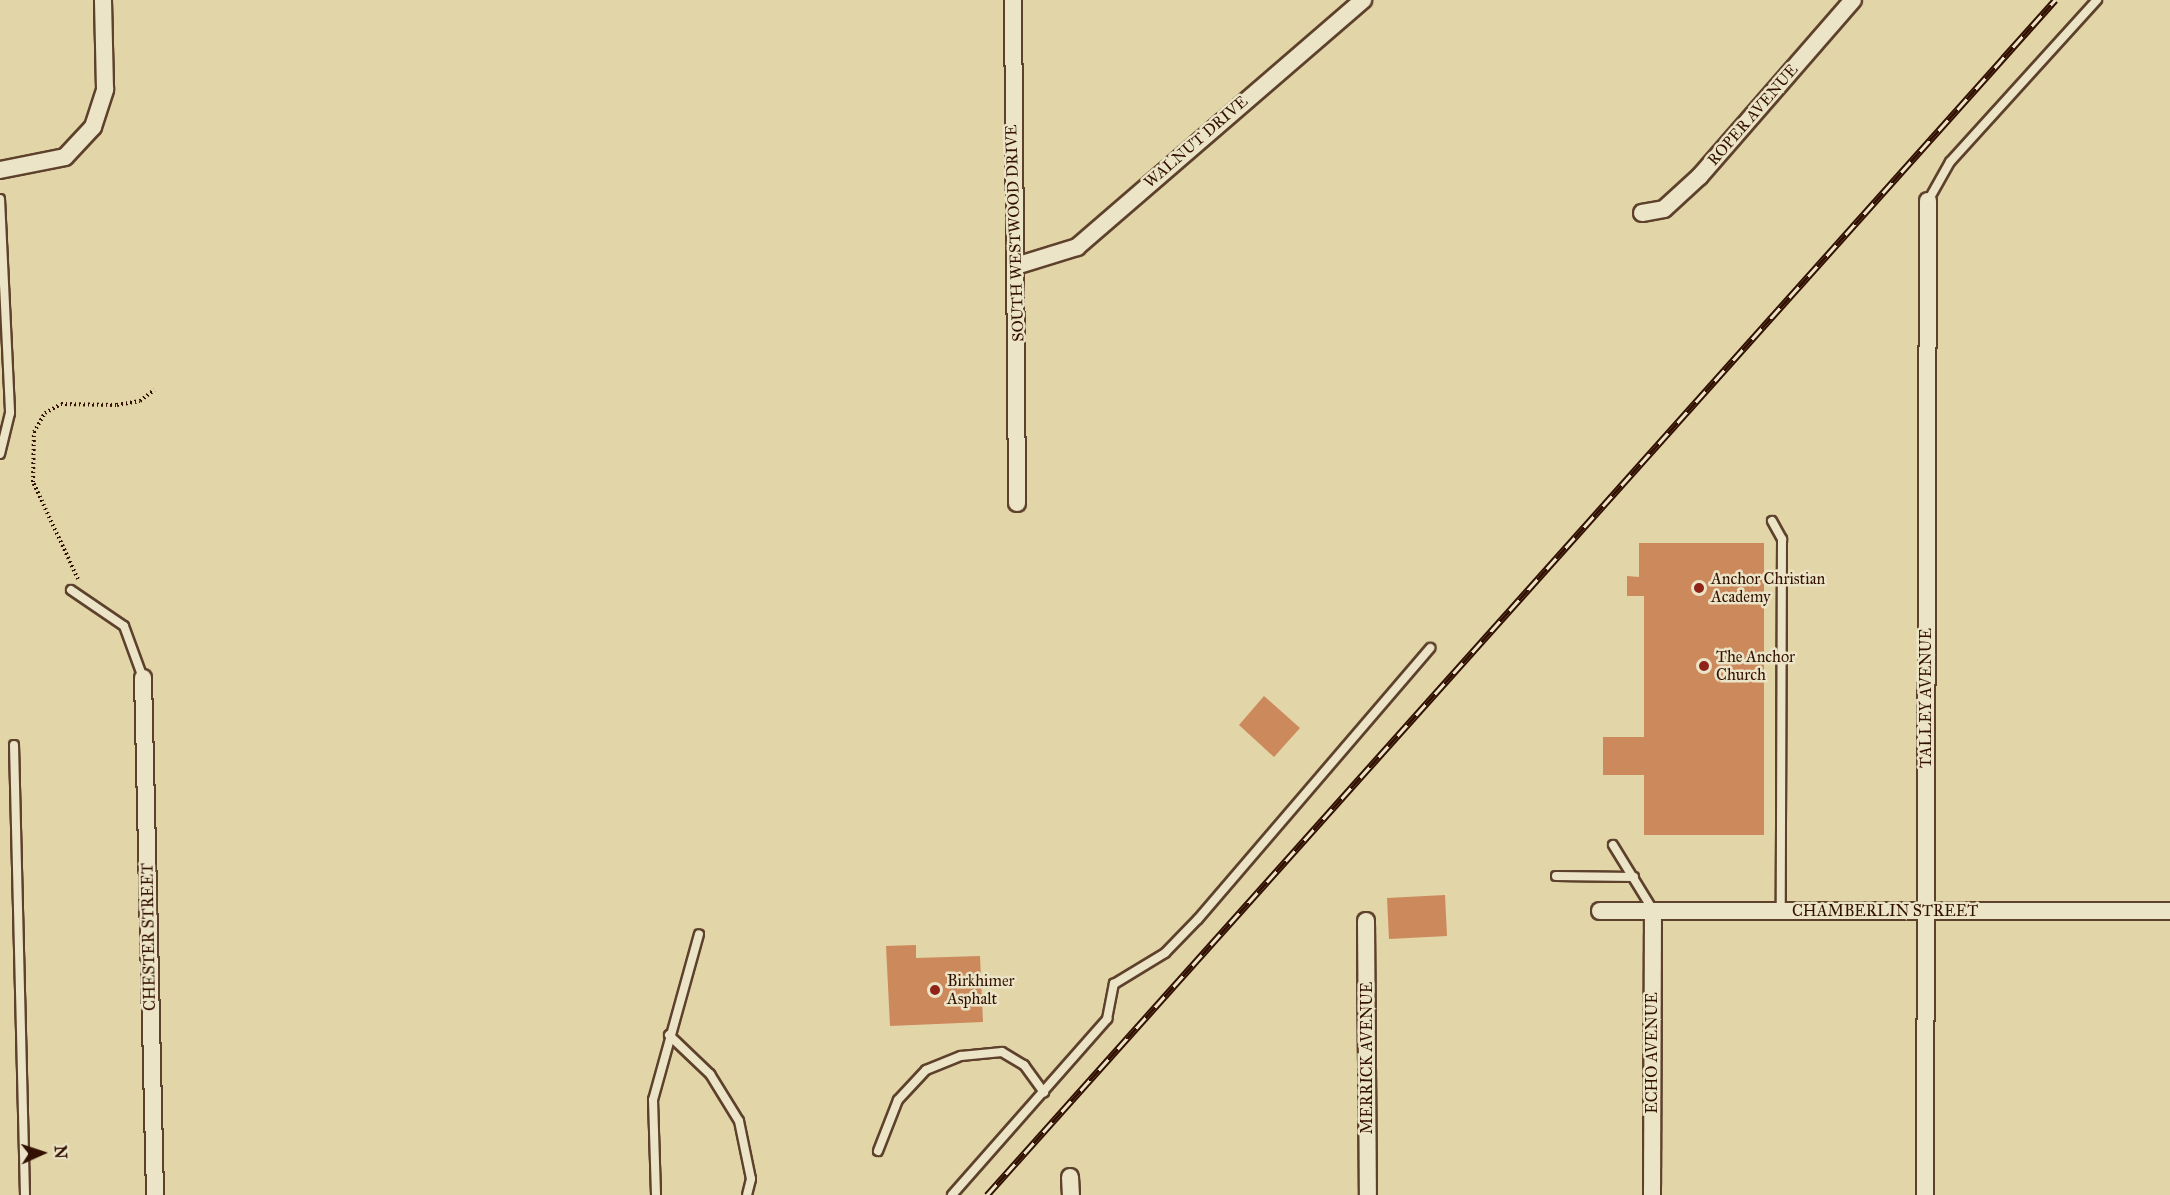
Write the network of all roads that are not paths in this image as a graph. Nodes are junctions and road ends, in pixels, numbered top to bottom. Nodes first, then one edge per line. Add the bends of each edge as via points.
1 (103, 0) edge
2 (1013, 0) edge
3 (1337, 0) edge
4 (1364, 0) edge
5 (1853, 0) edge
6 (2097, 0) edge
7 (1335, 21) junction
8 (0, 170) edge
9 (0, 199) edge
10 (1928, 201) joint
11 (1642, 213) dead end
12 (1019, 265) junction
13 (0, 454) edge
14 (1017, 502) dead end
15 (1772, 521) dead end
16 (71, 590) road end
17 (1430, 648) dead end
18 (143, 678) joint
19 (14, 745) dead end
20 (1613, 845) dead end
21 (1556, 876) dead end
22 (1634, 877) junction
23 (1781, 910) junction
24 (1600, 911) dead end
25 (1653, 911) junction
26 (1925, 911) junction
27 (2170, 911) edge
28 (1366, 921) dead end
29 (699, 934) dead end
30 (669, 1035) junction
31 (1044, 1093) junction
32 (878, 1151) dead end
33 (1070, 1176) dead end
34 (25, 1195) edge
35 (155, 1195) edge
36 (656, 1195) edge
37 (747, 1195) edge
38 (952, 1195) edge
39 (1071, 1195) edge
40 (1368, 1195) edge
41 (1652, 1195) edge
42 (1925, 1195) edge

1 - 8 street via 105,89 93,127 65,157
2 - 12 street, SOUTH WESTWOOD DRIVE via 1011,179
3 - 7 street
4 - 7 street, WALNUT DRIVE
5 - 11 street, ROPER AVENUE via 1700,176 1664,209
6 - 10 lane via 1950,162
7 - 12 street, WALNUT DRIVE via 1077,247
9 - 13 lane via 10,413
10 - 26 street, TALLEY AVENUE
12 - 14 street, SOUTH WESTWOOD DRIVE
15 - 23 lane via 1782,539
16 - 18 lane via 124,626
17 - 31 lane via 1190,927 1165,953 1114,984 1107,1019
18 - 35 street, CHESTER STREET
19 - 34 lane
20 - 22 lane
21 - 22 lane
22 - 25 lane
23 - 25 street, CHAMBERLIN STREET
23 - 26 street, CHAMBERLIN STREET
24 - 25 street, CHAMBERLIN STREET
25 - 41 street, ECHO AVENUE
26 - 27 street, CHAMBERLIN STREET
26 - 42 street, TALLEY AVENUE
28 - 40 street, MERRICK AVENUE
29 - 30 lane
30 - 36 lane via 653,1100
30 - 37 lane via 710,1074 739,1121 751,1179
31 - 32 lane via 1024,1065 1002,1052 961,1056 926,1070 898,1100
31 - 38 lane
33 - 39 street

